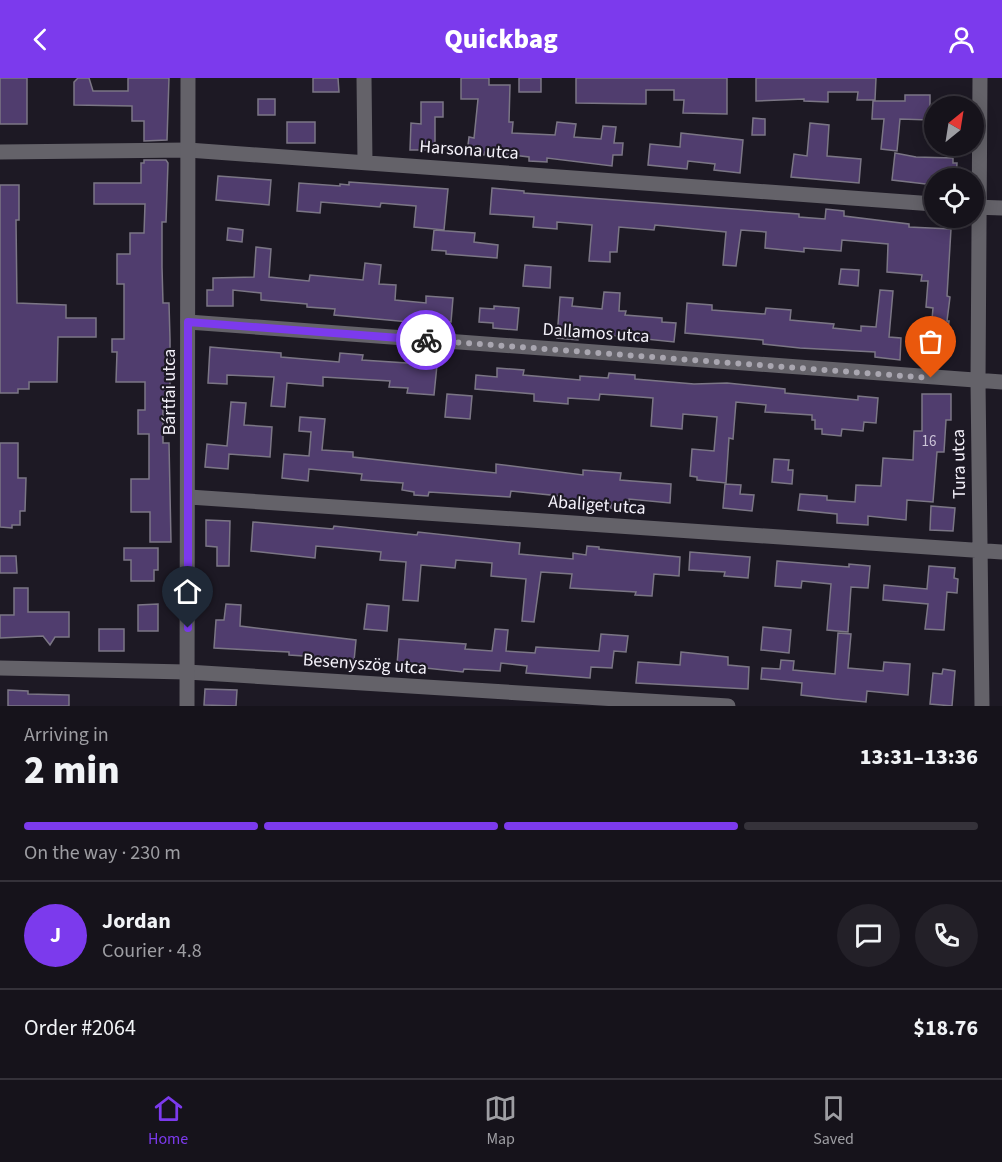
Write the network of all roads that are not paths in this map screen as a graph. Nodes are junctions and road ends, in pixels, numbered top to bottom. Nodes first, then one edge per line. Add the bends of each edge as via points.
1 (188, 78) edge
2 (364, 78) edge
3 (980, 78) edge
4 (188, 150) junction
5 (0, 152) edge
6 (365, 162) junction
7 (977, 168) edge
8 (924, 203) edge
9 (984, 207) edge
10 (1002, 208) edge
11 (976, 228) edge
12 (188, 322) junction
13 (978, 382) junction
14 (1002, 382) edge
15 (189, 497) junction
16 (980, 551) junction
17 (1002, 552) edge
18 (0, 668) edge
19 (187, 672) junction
20 (187, 706) edge
21 (728, 706) edge
22 (982, 706) edge

1 - 4 street, Bártfai utca
2 - 6 street
3 - 7 street, Tura utca
4 - 5 street, Harsona utca
4 - 6 street, Harsona utca
4 - 12 street, Bártfai utca
6 - 8 street, Harsona utca
9 - 10 street
11 - 13 street, Tura utca
12 - 13 street, Dallamos utca
12 - 15 street, Bártfai utca
13 - 14 street, Dallamos utca
13 - 16 street, Tura utca
15 - 16 street, Abaliget utca
15 - 19 street, Bártfai utca
16 - 17 street, Abaliget utca
16 - 22 street, Tura utca
18 - 19 street, Besenyszög utca
19 - 20 street, Bártfai utca
19 - 21 street, Besenyszög utca

